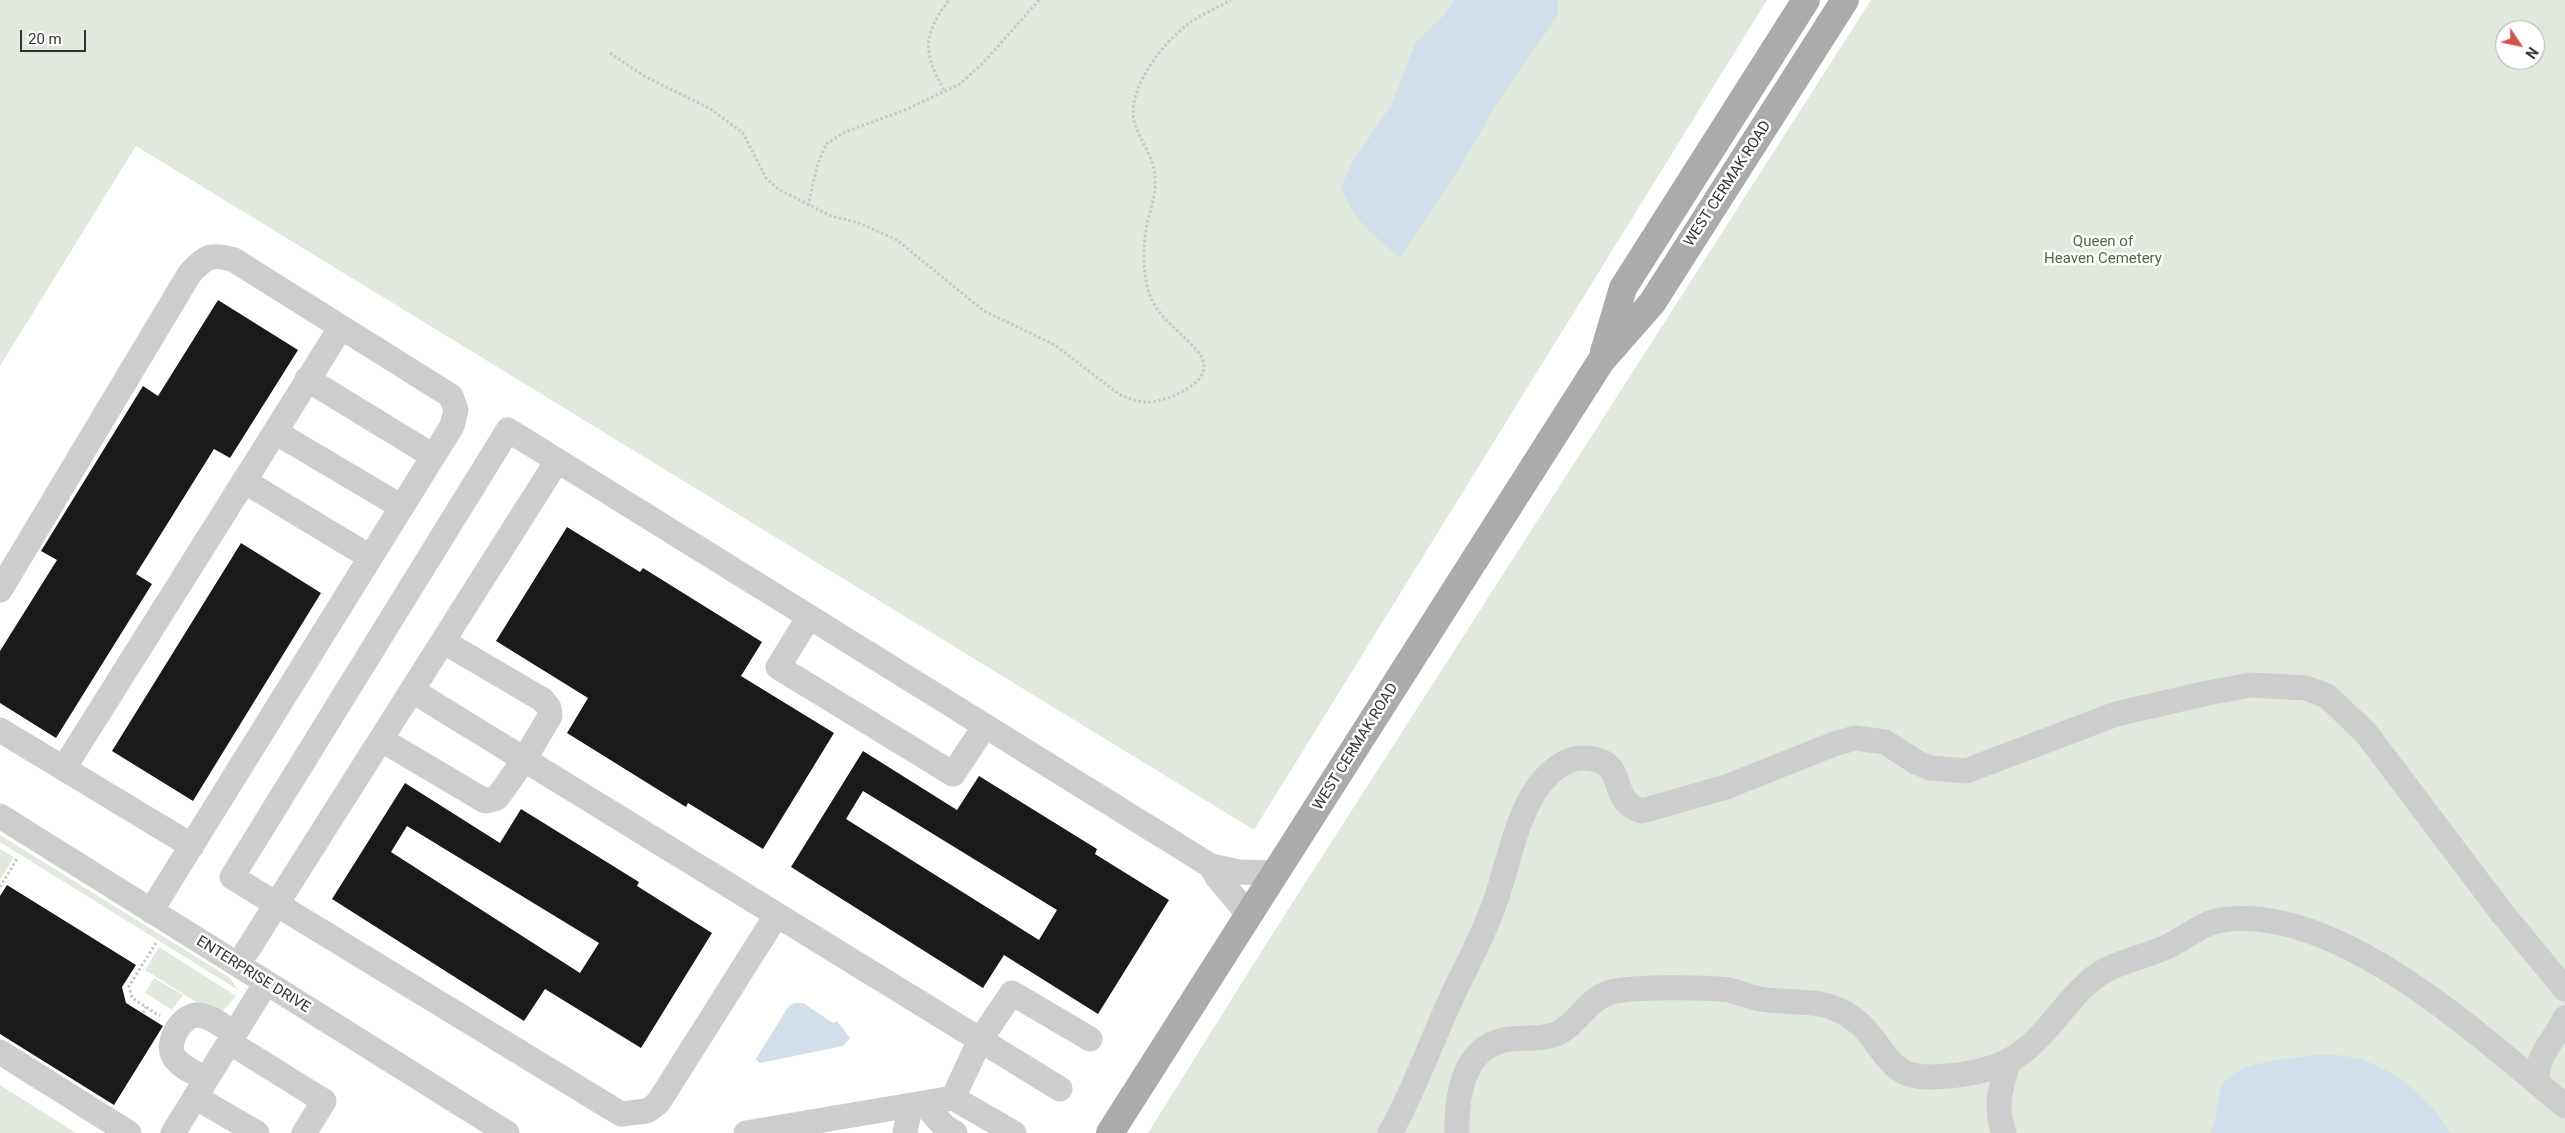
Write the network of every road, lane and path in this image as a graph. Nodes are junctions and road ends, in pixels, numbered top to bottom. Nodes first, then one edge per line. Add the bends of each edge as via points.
1 (949, 0) edge
2 (1039, 0) edge
3 (1230, 0) edge
4 (1806, 0) edge
5 (1846, 0) edge
6 (610, 54) dead end
7 (944, 90) junction
8 (808, 206) junction
9 (341, 327) junction
10 (1601, 361) junction
11 (308, 379) junction
12 (275, 432) junction
13 (433, 456) junction
14 (557, 461) junction
15 (244, 481) junction
16 (402, 507) junction
17 (370, 557) junction
18 (0, 590) edge
19 (809, 617) junction
20 (444, 642) junction
21 (413, 691) junction
22 (985, 726) junction
23 (0, 730) edge
24 (382, 740) junction
25 (524, 760) junction
26 (64, 768) junction
27 (0, 816) edge
28 (192, 846) junction
29 (18, 857) dead end
30 (1211, 866) junction
31 (1275, 873) junction
32 (0, 887) edge
33 (278, 905) junction
34 (151, 911) junction
35 (1249, 915) junction
36 (776, 916) junction
37 (156, 943) dead end
38 (238, 965) junction
39 (266, 983) junction
40 (2565, 990) edge
41 (146, 1007) junction
42 (143, 1013) dead end
43 (2565, 1018) edge
44 (168, 1021) dead end
45 (232, 1038) junction
46 (1090, 1039) dead end
47 (980, 1040) junction
48 (0, 1052) edge
49 (2009, 1060) junction
50 (2536, 1082) junction
51 (201, 1088) junction
52 (1060, 1089) dead end
53 (953, 1098) junction
54 (918, 1106) junction
55 (2565, 1106) edge
56 (782, 1131) edge
57 (129, 1133) edge
58 (173, 1133) edge
59 (256, 1133) edge
60 (304, 1133) edge
61 (507, 1133) edge
62 (746, 1133) edge
63 (905, 1133) edge
64 (955, 1133) edge
65 (1014, 1133) edge
66 (1110, 1133) edge
67 (1390, 1133) edge
68 (1457, 1133) edge
69 (2004, 1133) edge

1 - 7 path via 934,20 928,44 935,75
2 - 7 path via 970,77
3 - 8 path via 1188,24 1163,48 1147,72 1133,104 1134,119 1156,177 1146,229 1149,293 1165,321 1192,345 1204,364 1198,380 1172,397 1145,402 1120,394 1055,345 984,311 897,240 870,227
4 - 10 main road, WEST CERMAK ROAD via 1623,288
5 - 10 main road, WEST CERMAK ROAD via 1652,303
6 - 8 path via 638,73 725,119 743,133 766,178
7 - 8 path via 905,110 845,132 826,144 817,166
9 - 11 street
9 - 13 street via 451,396 456,410 452,426
9 - 18 street via 234,260 219,255 202,259 190,273
10 - 31 main road, WEST CERMAK ROAD
11 - 12 street
11 - 13 street
12 - 15 street
12 - 16 street
13 - 16 street
14 - 19 street
14 - 20 street
14 - 33 street via 508,430 232,877
15 - 17 street
15 - 26 street
16 - 17 street
17 - 28 street
19 - 22 street
19 - 22 street via 778,667 786,672 953,774
20 - 21 street
20 - 25 street via 543,700 549,708 550,716
21 - 24 street
21 - 25 street
22 - 30 street
23 - 26 street
24 - 25 street via 484,801 497,798
24 - 33 street
25 - 36 street
26 - 28 street
27 - 34 street, ENTERPRISE DRIVE
28 - 34 street
29 - 32 path
30 - 31 street via 1240,872
30 - 35 street
31 - 35 main road, WEST CERMAK ROAD
33 - 36 street via 621,1114 647,1111 658,1103
33 - 38 street
34 - 38 street, ENTERPRISE DRIVE
35 - 66 main road, WEST CERMAK ROAD
36 - 47 street
37 - 41 path via 129,986 132,998
38 - 39 street, ENTERPRISE DRIVE
39 - 45 street
39 - 61 street, ENTERPRISE DRIVE
40 - 67 street via 2502,913 2366,733 2326,696 2306,688 2250,685 2116,714 1966,770 1930,768 1885,742 1855,738 1726,787 1642,810 1632,808 1625,800 1612,767 1599,760 1582,758 1550,772 1523,813 1486,926 1445,1011 1410,1096
41 - 42 path
41 - 44 path
43 - 50 street via 2538,1064
45 - 51 street
45 - 51 street via 207,1018 196,1015 178,1029 171,1045 173,1056
45 - 60 street via 324,1101
46 - 47 street via 1012,993
47 - 52 street
47 - 53 street
48 - 57 street
49 - 50 street via 2026,1049 2090,980 2107,969 2168,947 2218,920 2244,918 2272,920 2326,938 2387,970 2427,996
49 - 68 street via 1958,1074 1912,1075 1890,1064 1860,1024 1835,1008 1759,999 1725,990 1623,990 1597,999 1568,1028 1556,1034 1543,1038 1500,1040 1485,1049 1464,1076 1458,1103
49 - 69 street via 1998,1103
50 - 55 street
51 - 58 street
51 - 59 street
53 - 54 street
53 - 65 street
54 - 56 street
54 - 63 street
54 - 64 street
56 - 62 street

